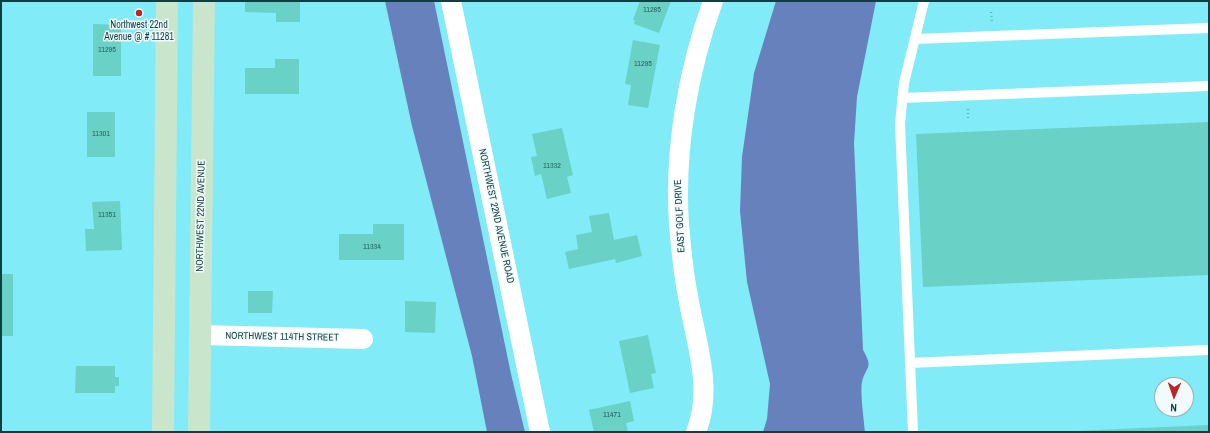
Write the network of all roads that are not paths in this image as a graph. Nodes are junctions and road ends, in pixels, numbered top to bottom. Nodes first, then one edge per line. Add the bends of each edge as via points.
1 (167, 1) edge
2 (204, 1) edge
3 (451, 1) edge
4 (713, 1) edge
5 (924, 1) edge
6 (1209, 28) edge
7 (915, 39) junction
8 (1209, 86) edge
9 (902, 98) junction
10 (200, 335) junction
11 (363, 339) dead end
12 (1209, 350) edge
13 (910, 363) junction
14 (163, 432) edge
15 (199, 432) edge
16 (540, 432) edge
17 (696, 432) edge
18 (913, 432) edge

1 - 14 main road
2 - 10 main road, NORTHWEST 22ND AVENUE
3 - 16 street, NORTHWEST 22ND AVENUE ROAD
4 - 17 street, EAST GOLF DRIVE via 692,74 678,176 683,269 703,383 703,406
5 - 7 lane
6 - 7 lane
7 - 9 lane
8 - 9 lane
9 - 13 lane via 900,139
10 - 11 street, NORTHWEST 114TH STREET
10 - 15 main road, NORTHWEST 22ND AVENUE
12 - 13 lane
13 - 18 lane

